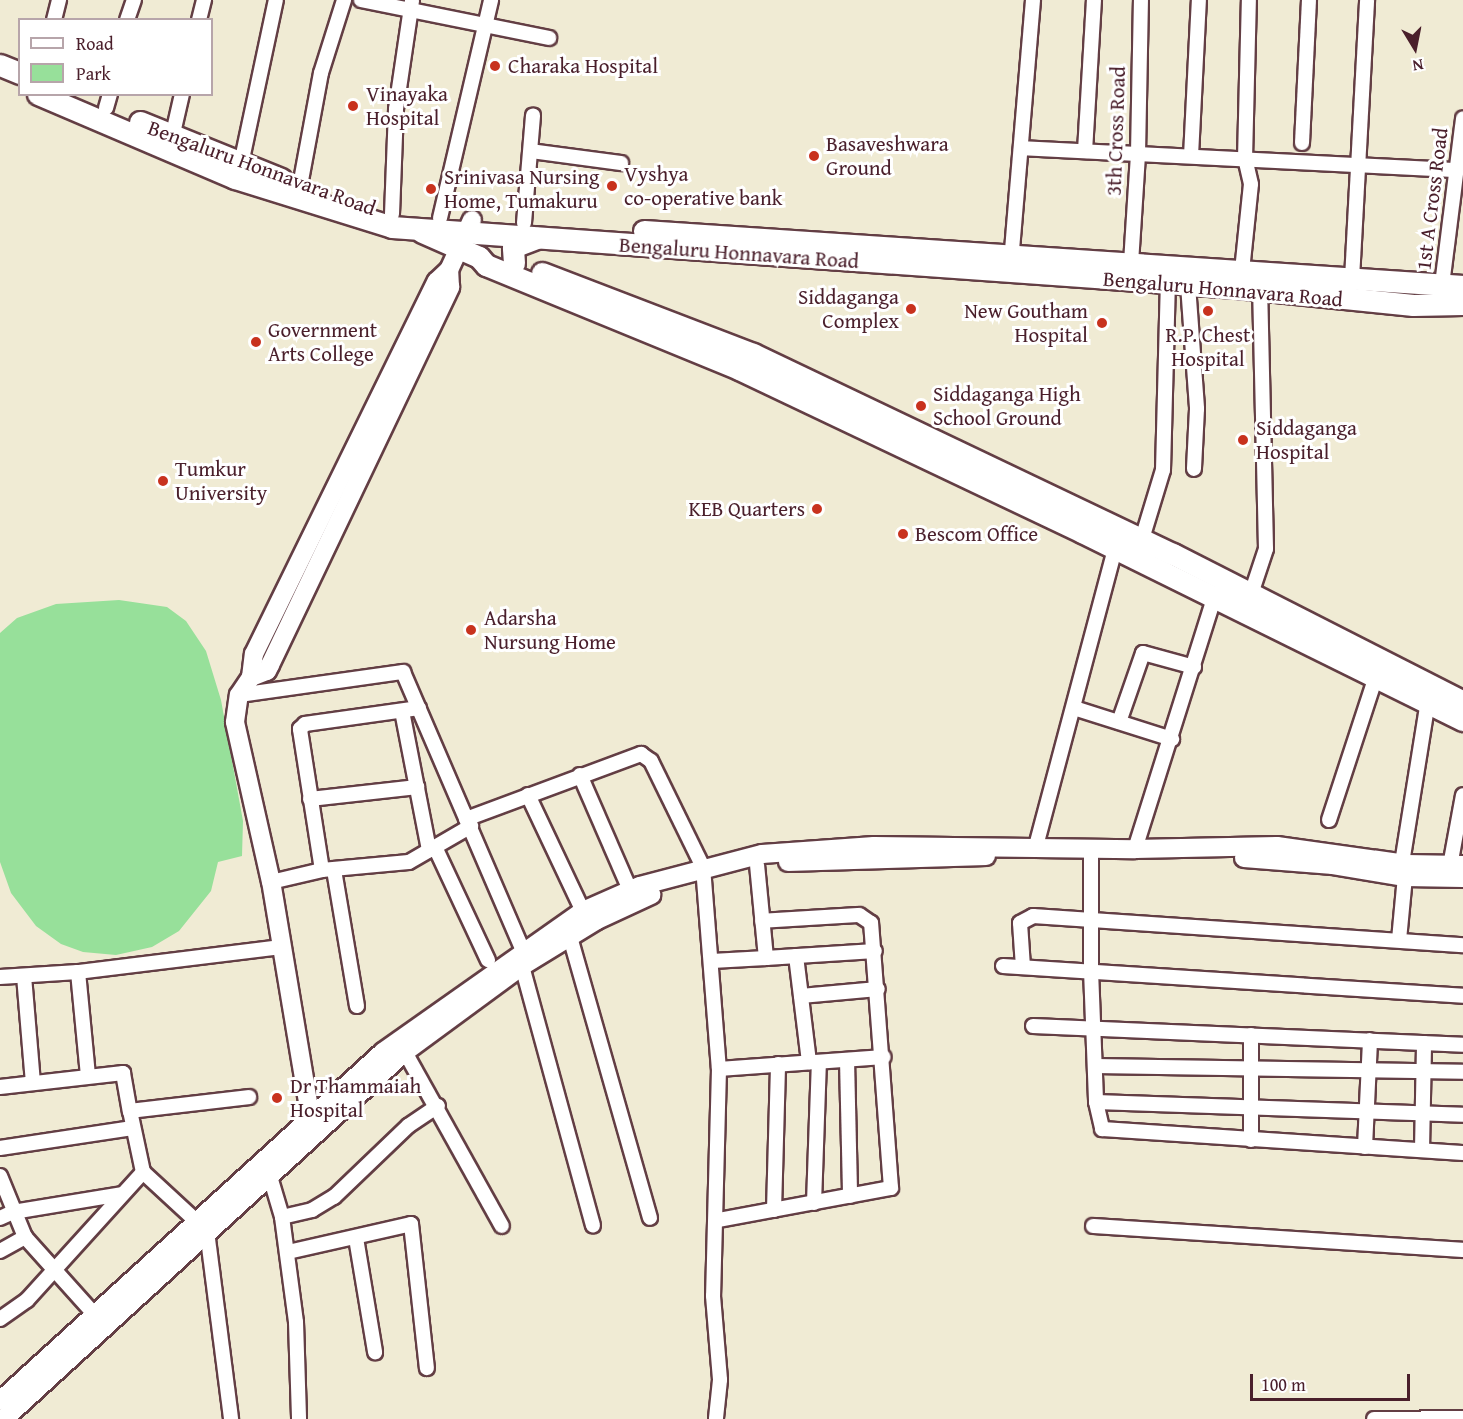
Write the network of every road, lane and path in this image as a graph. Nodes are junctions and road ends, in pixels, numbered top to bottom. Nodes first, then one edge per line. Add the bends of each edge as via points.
1 (58, 0) edge
2 (134, 0) edge
3 (204, 0) edge
4 (276, 0) edge
5 (344, 0) edge
6 (361, 0) edge
7 (491, 0) edge
8 (1033, 0) edge
9 (1094, 0) edge
10 (1141, 0) edge
11 (1199, 0) edge
12 (1249, 0) edge
13 (1308, 0) edge
14 (1367, 0) edge
15 (412, 5) edge
16 (54, 18) edge
17 (128, 18) edge
18 (200, 18) edge
19 (486, 25) junction
20 (549, 38) dead end
21 (0, 65) edge
22 (18, 72) edge
23 (0, 79) edge
24 (18, 86) edge
25 (43, 96) edge
26 (83, 96) edge
27 (182, 96) edge
28 (108, 101) edge
29 (533, 115) dead end
30 (1463, 118) edge
31 (1302, 142) dead end
32 (171, 143) junction
33 (1021, 148) junction
34 (531, 151) junction
35 (1085, 151) junction
36 (1138, 154) junction
37 (1191, 156) junction
38 (1245, 159) junction
39 (621, 163) dead end
40 (241, 164) junction
41 (1359, 165) junction
42 (1456, 170) junction
43 (300, 186) junction
44 (440, 219) junction
45 (406, 220) junction
46 (530, 230) junction
47 (469, 240) junction
48 (1011, 262) junction
49 (514, 263) junction
50 (1131, 263) junction
51 (1242, 271) junction
52 (1352, 279) junction
53 (1178, 285) junction
54 (1453, 285) edge
55 (1260, 290) junction
56 (1463, 304) edge
57 (1194, 469) dead end
58 (1142, 539) junction
59 (1115, 549) junction
60 (1214, 598) junction
61 (1248, 603) junction
62 (1194, 667) junction
63 (1376, 676) junction
64 (239, 695) junction
65 (1428, 701) junction
66 (1463, 702) edge
67 (419, 708) junction
68 (1074, 708) junction
69 (402, 711) junction
70 (1463, 720) edge
71 (1119, 722) junction
72 (1172, 739) junction
73 (580, 775) junction
74 (417, 787) junction
75 (528, 795) junction
76 (1463, 795) edge
77 (310, 799) junction
78 (1329, 819) dead end
79 (468, 823) junction
80 (1036, 846) junction
81 (432, 849) junction
82 (1135, 849) junction
83 (1091, 852) junction
84 (756, 865) junction
85 (328, 870) junction
86 (1403, 870) junction
87 (1459, 870) edge
88 (705, 872) junction
89 (271, 882) junction
90 (630, 890) junction
91 (586, 918) junction
92 (1090, 918) junction
93 (762, 921) junction
94 (570, 937) junction
95 (1399, 940) junction
96 (1463, 945) edge
97 (282, 947) junction
98 (875, 951) junction
99 (796, 956) junction
100 (523, 958) junction
101 (766, 958) junction
102 (488, 960) dead end
103 (712, 961) junction
104 (1003, 966) dead end
105 (1023, 967) junction
106 (1091, 970) junction
107 (78, 972) junction
108 (24, 976) junction
109 (0, 977) edge
110 (878, 989) junction
111 (801, 996) junction
112 (1463, 996) edge
113 (357, 1006) dead end
114 (1033, 1026) dead end
115 (1093, 1028) junction
116 (1251, 1035) junction
117 (1370, 1040) junction
118 (1424, 1043) junction
119 (1463, 1045) edge
120 (405, 1052) junction
121 (884, 1057) junction
122 (847, 1060) junction
123 (814, 1062) junction
124 (778, 1064) junction
125 (1095, 1066) junction
126 (718, 1069) junction
127 (1249, 1071) junction
128 (1369, 1071) junction
129 (1424, 1072) junction
130 (1463, 1072) edge
131 (88, 1076) junction
132 (33, 1083) junction
133 (0, 1087) edge
134 (249, 1097) dead end
135 (1096, 1102) junction
136 (438, 1106) junction
137 (1252, 1108) junction
138 (1367, 1110) junction
139 (130, 1111) junction
140 (1422, 1113) junction
141 (1463, 1115) edge
142 (312, 1126) junction
143 (133, 1128) junction
144 (1251, 1140) junction
145 (1365, 1147) junction
146 (0, 1148) edge
147 (1422, 1150) junction
148 (1463, 1153) edge
149 (143, 1172) junction
150 (269, 1173) junction
151 (0, 1176) edge
152 (122, 1194) junction
153 (850, 1196) junction
154 (814, 1203) junction
155 (774, 1210) junction
156 (6, 1215) edge
157 (282, 1217) junction
158 (650, 1218) dead end
159 (718, 1220) junction
160 (593, 1225) dead end
161 (502, 1226) dead end
162 (1093, 1226) dead end
163 (202, 1227) junction
164 (25, 1237) junction
165 (356, 1238) junction
166 (1463, 1250) edge
167 (0, 1251) edge
168 (288, 1252) junction
169 (54, 1269) junction
170 (2, 1314) edge
171 (95, 1315) junction
172 (375, 1352) dead end
173 (427, 1368) dead end
174 (2, 1397) edge
175 (1463, 1418) edge
176 (4, 1419) edge
177 (231, 1419) edge
178 (299, 1419) edge
179 (716, 1419) edge
180 (1374, 1419) edge

1 - 16 street
2 - 17 street
3 - 18 street
4 - 40 street
5 - 43 street via 321,73
6 - 15 street
7 - 19 street
8 - 33 street
9 - 35 street
10 - 36 street, 3th Cross Road
11 - 37 street
12 - 38 street
13 - 31 street
14 - 41 street
15 - 19 street
15 - 45 street via 396,109
19 - 20 street
19 - 44 street
21 - 22 main road
23 - 24 main road
25 - 32 main road, Bengaluru Honnavara Road
26 - 28 main road, Bengaluru Honnavara Road
27 - 32 street
28 - 32 main road, Bengaluru Honnavara Road
29 - 34 street
30 - 42 street, 1st A Cross Road
32 - 40 main road, Bengaluru Honnavara Road
32 - 45 main road, Bengaluru Honnavara Road via 295,199 392,226
33 - 35 street
33 - 48 street
34 - 39 street
34 - 46 street
35 - 36 street
36 - 37 street
36 - 50 street, 3th Cross Road
37 - 38 street
38 - 41 street
38 - 51 street via 1251,184
40 - 43 main road, Bengaluru Honnavara Road
41 - 42 street
41 - 52 street
42 - 54 street, 1st A Cross Road
43 - 45 main road, Bengaluru Honnavara Road
44 - 45 main road, Bengaluru Honnavara Road
44 - 47 main road, Bengaluru Honnavara Road
45 - 47 main road, Bengaluru Honnavara Road
46 - 47 main road, Bengaluru Honnavara Road
46 - 48 main road, Bengaluru Honnavara Road
46 - 49 main road via 513,247
47 - 49 main road
47 - 59 main road via 486,265 739,369
47 - 64 main road via 437,281 254,654 251,677
48 - 50 main road, Bengaluru Honnavara Road
48 - 53 main road, Bengaluru Honnavara Road
49 - 58 main road via 753,354
50 - 51 main road, Bengaluru Honnavara Road
51 - 52 main road, Bengaluru Honnavara Road
52 - 54 main road, Bengaluru Honnavara Road
53 - 55 main road, Bengaluru Honnavara Road
53 - 57 street via 1198,417
53 - 58 street via 1163,470
55 - 56 main road, Bengaluru Honnavara Road via 1413,305
55 - 61 street via 1266,549
58 - 61 main road
59 - 60 main road
59 - 68 street
60 - 61 main road
60 - 62 street
61 - 63 main road
61 - 66 main road
62 - 71 street via 1143,653
62 - 72 street
63 - 65 main road
63 - 78 street
64 - 67 street via 403,672
64 - 89 main road via 235,722
65 - 70 main road
65 - 86 street
67 - 69 street
67 - 79 street
68 - 71 street
68 - 80 street
69 - 74 street
69 - 77 street via 305,724 300,729
71 - 72 street
72 - 82 street
73 - 75 street
73 - 88 street via 633,754 646,757
73 - 90 street
74 - 77 street
74 - 81 street
75 - 79 street
75 - 91 street
76 - 87 street
77 - 85 street
79 - 81 street
79 - 100 street
80 - 83 main road
80 - 88 main road via 824,847 762,854
81 - 85 street via 409,862
81 - 102 street
82 - 83 main road
82 - 86 main road via 1276,846
83 - 84 main road
83 - 86 main road via 1267,858
83 - 92 street
84 - 88 main road
84 - 93 street
85 - 89 street
85 - 113 street
86 - 87 main road
86 - 95 street
88 - 90 main road
88 - 91 main road
88 - 103 street
89 - 97 main road
90 - 91 main road
91 - 94 main road
91 - 100 main road
92 - 95 street
92 - 105 street via 1024,918 1020,923
92 - 106 street
93 - 98 street via 867,917
93 - 101 street
94 - 100 main road
94 - 158 street
95 - 96 street
97 - 107 street
97 - 142 main road
98 - 99 street
98 - 110 street
99 - 101 street
99 - 111 street
100 - 120 main road
100 - 142 main road via 391,1046
100 - 160 street
101 - 103 street
103 - 126 street
104 - 105 street
105 - 106 street
106 - 112 street
106 - 115 street
107 - 108 street
107 - 131 street
108 - 109 street
108 - 132 street
110 - 111 street
110 - 121 street
111 - 123 street
114 - 115 street
115 - 116 street
115 - 125 street
116 - 117 street
116 - 127 street
117 - 118 street
117 - 128 street
118 - 119 street
118 - 129 street
120 - 136 street
120 - 142 main road
121 - 122 street
121 - 153 street via 891,1188
122 - 123 street
122 - 153 street
123 - 124 street
123 - 154 street
124 - 126 street
124 - 155 street
125 - 127 street
125 - 135 street
126 - 159 street
127 - 128 street
127 - 137 street
128 - 129 street
128 - 138 street
129 - 130 street
129 - 140 street
131 - 132 street
131 - 139 street via 123,1072
132 - 133 street
134 - 139 street
135 - 137 street
135 - 144 street via 1099,1123 1108,1131
136 - 157 street via 408,1126 334,1197 312,1210
136 - 161 street
137 - 138 street
137 - 144 street
138 - 140 street
138 - 145 street
139 - 143 street
140 - 141 street
140 - 147 street
142 - 150 main road
142 - 163 main road
143 - 146 street
143 - 149 street
144 - 145 street
145 - 147 street
147 - 148 street
149 - 152 street
149 - 163 street
150 - 157 street
150 - 163 main road
151 - 156 street
152 - 156 street
152 - 169 street
153 - 154 street
154 - 155 street
155 - 159 street
156 - 164 street
157 - 168 street
159 - 179 street via 713,1296 720,1380
162 - 166 street
163 - 171 main road
163 - 176 main road
163 - 177 street
164 - 167 street
164 - 169 street
165 - 168 street
165 - 172 street
165 - 173 street via 411,1224
168 - 178 street via 296,1322
169 - 170 street via 27,1300
169 - 171 street
171 - 174 main road
175 - 180 street

